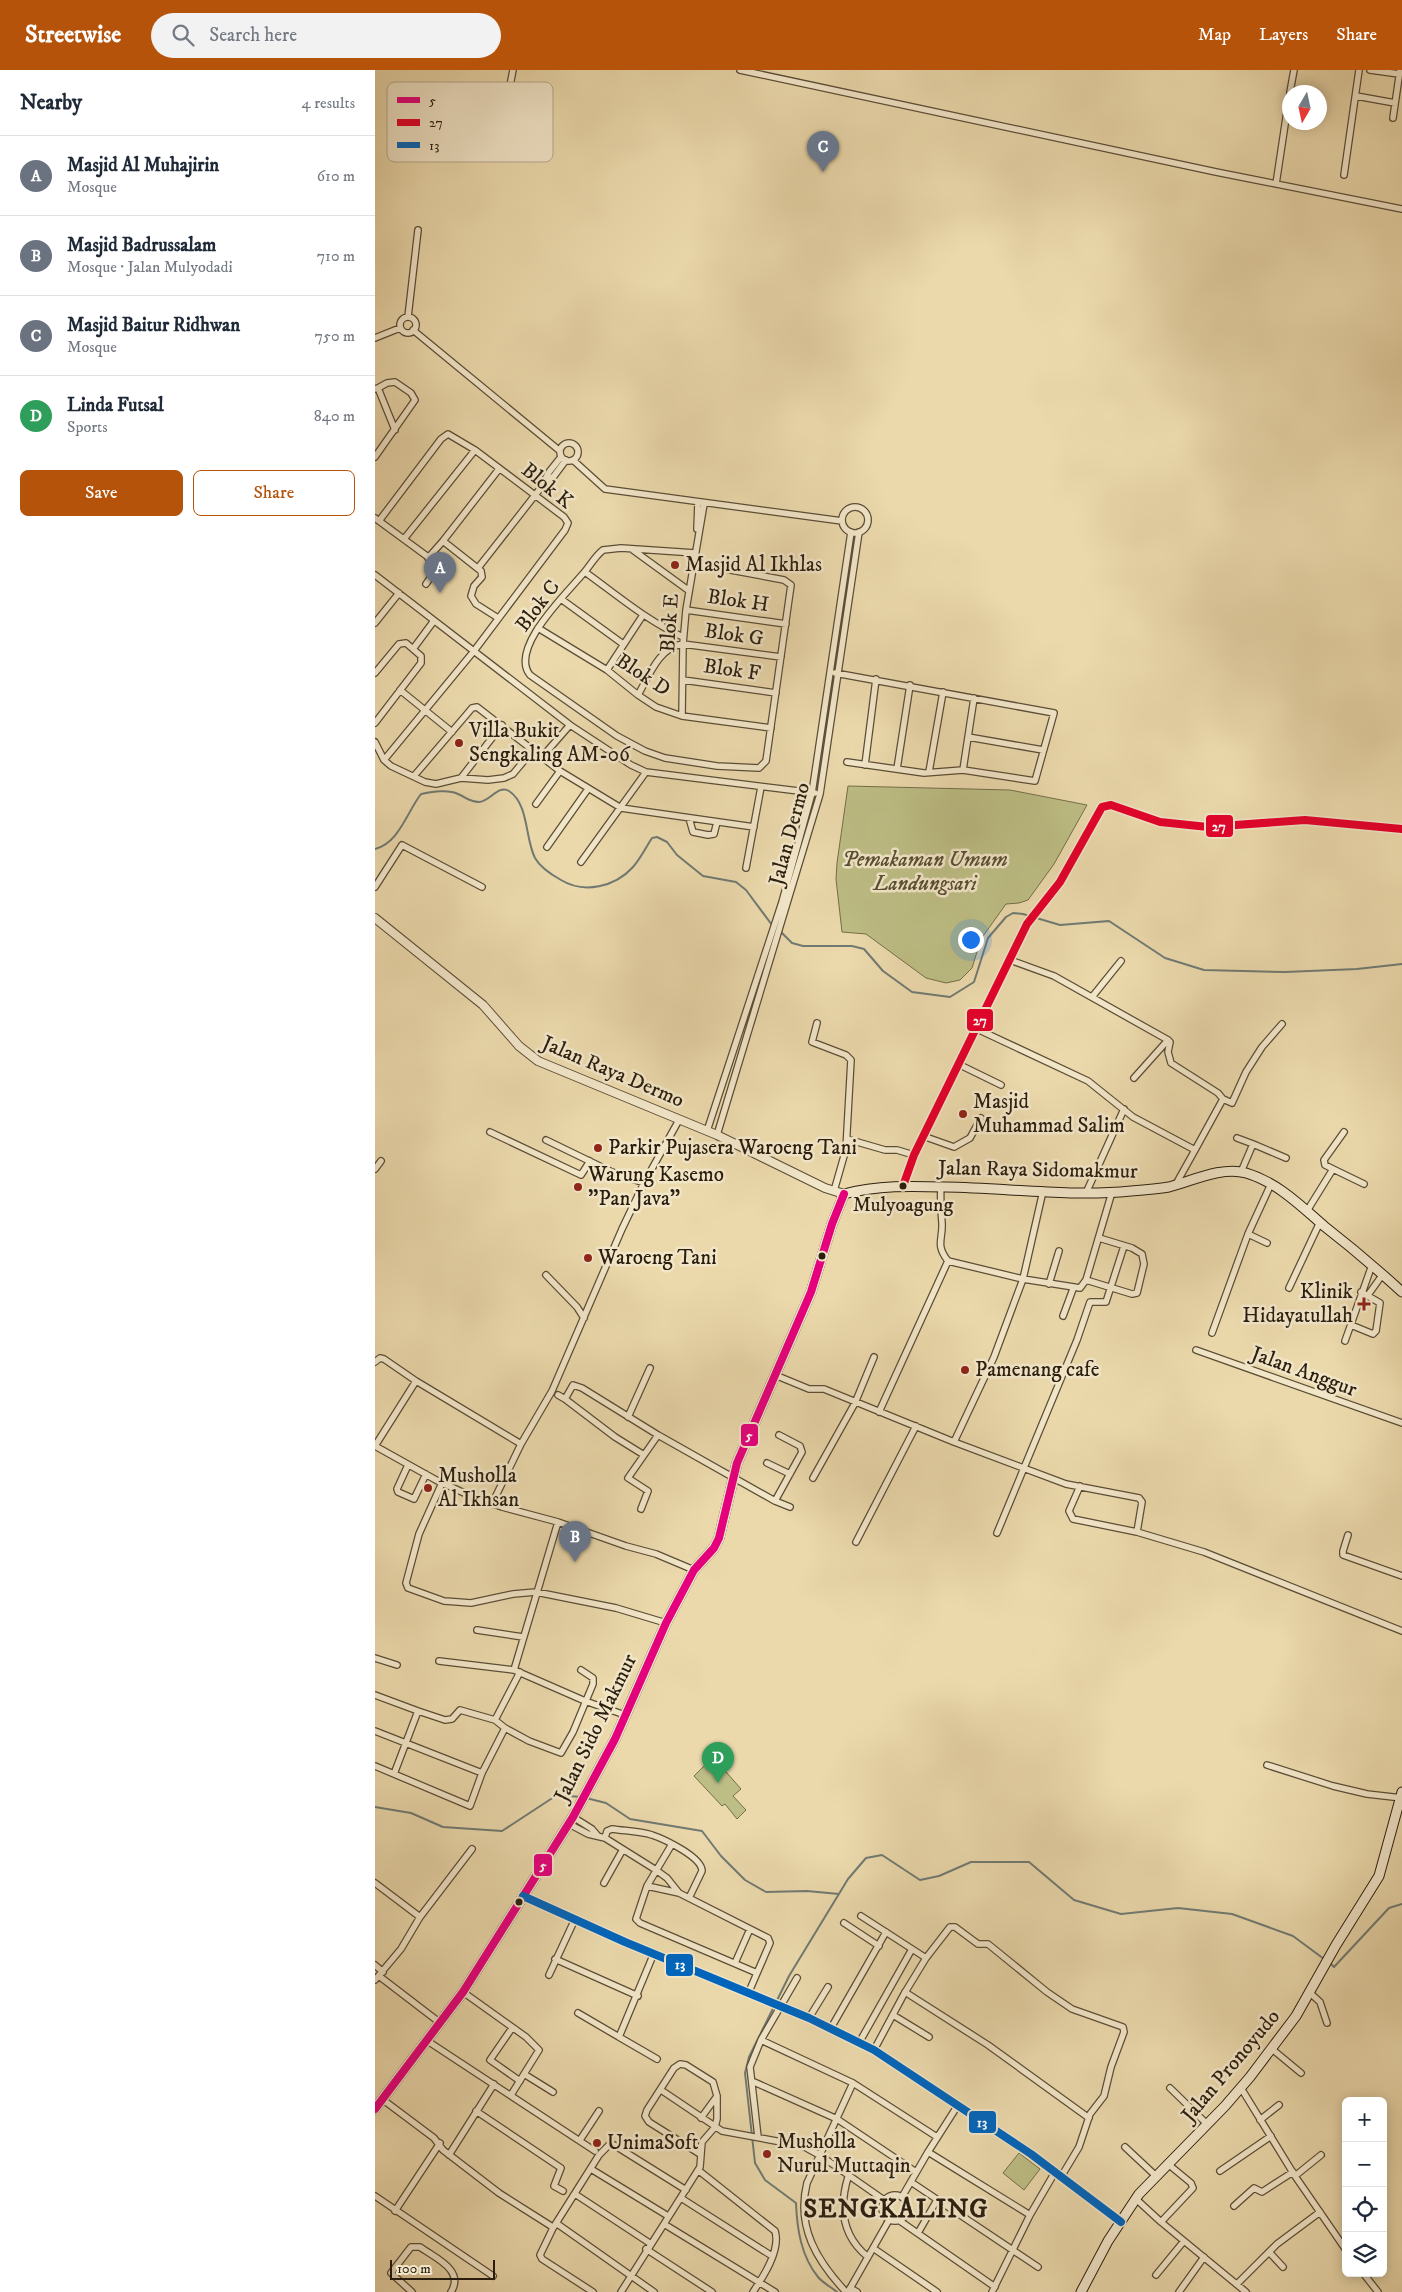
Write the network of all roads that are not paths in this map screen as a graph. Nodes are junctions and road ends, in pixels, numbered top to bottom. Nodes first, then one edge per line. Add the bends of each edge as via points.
1 (740, 70) edge
2 (1294, 70) edge
3 (1359, 70) edge
4 (1370, 70) edge
5 (1399, 72) edge
6 (1291, 85) edge
7 (1356, 96) junction
8 (1395, 103) junction
9 (1393, 118) dead end
10 (1284, 130) edge
11 (1345, 175) dead end
12 (1276, 184) junction
13 (1402, 209) edge
14 (418, 230) dead end
15 (408, 317) junction
16 (400, 328) junction
17 (413, 330) junction
18 (375, 338) edge
19 (376, 389) edge
20 (395, 430) junction
21 (475, 450) junction
22 (562, 456) junction
23 (375, 457) edge
24 (573, 460) junction
25 (499, 469) junction
26 (535, 496) junction
27 (697, 503) junction
28 (705, 504) junction
29 (377, 519) edge
30 (842, 521) junction
31 (851, 532) junction
32 (859, 532) junction
33 (403, 539) junction
34 (443, 542) junction
35 (632, 549) junction
36 (695, 553) junction
37 (428, 558) junction
38 (693, 563) junction
39 (478, 568) junction
40 (585, 572) junction
41 (375, 576) edge
42 (426, 584) dead end
43 (688, 590) junction
44 (399, 593) junction
45 (561, 599) junction
46 (686, 610) junction
47 (643, 615) junction
48 (498, 618) junction
49 (433, 622) junction
50 (375, 624) edge
51 (786, 624) junction
52 (538, 628) junction
53 (683, 641) junction
54 (623, 644) junction
55 (413, 649) junction
56 (474, 651) junction
57 (834, 652) junction
58 (841, 654) junction
59 (781, 657) junction
60 (607, 670) junction
61 (831, 672) junction
62 (375, 673) edge
63 (838, 674) junction
64 (683, 680) junction
65 (876, 680) junction
66 (909, 686) junction
67 (400, 690) junction
68 (943, 692) junction
69 (776, 693) junction
70 (638, 695) junction
71 (974, 698) junction
72 (424, 711) junction
73 (682, 716) junction
74 (375, 723) edge
75 (570, 725) junction
76 (502, 726) junction
77 (771, 728) junction
78 (452, 732) junction
79 (968, 737) junction
80 (375, 742) edge
81 (533, 750) junction
82 (1043, 750) junction
83 (543, 757) junction
84 (383, 760) junction
85 (847, 762) dead end
86 (865, 765) junction
87 (897, 769) junction
88 (963, 770) junction
89 (561, 771) junction
90 (646, 772) junction
91 (929, 772) junction
92 (414, 776) junction
93 (461, 778) junction
94 (761, 787) junction
95 (588, 789) junction
96 (812, 793) junction
97 (820, 794) junction
98 (536, 804) dead end
99 (621, 808) junction
100 (689, 818) junction
101 (717, 822) junction
102 (754, 827) junction
103 (1402, 829) edge
104 (547, 847) dead end
105 (581, 862) dead end
106 (746, 868) dead end
107 (375, 887) edge
108 (482, 887) dead end
109 (785, 903) junction
110 (375, 918) edge
111 (1121, 961) dead end
112 (1009, 962) junction
113 (1092, 997) junction
114 (746, 1023) junction
115 (817, 1023) dead end
116 (1282, 1024) dead end
117 (977, 1029) junction
118 (1168, 1040) junction
119 (958, 1064) junction
120 (1134, 1078) dead end
121 (1001, 1085) dead end
122 (1223, 1100) junction
123 (1123, 1109) junction
124 (981, 1118) dead end
125 (679, 1120) junction
126 (707, 1131) junction
127 (491, 1132) dead end
128 (1344, 1132) dead end
129 (717, 1135) junction
130 (923, 1136) junction
131 (1237, 1138) dead end
132 (847, 1139) junction
133 (546, 1140) dead end
134 (1253, 1144) junction
135 (1195, 1150) junction
136 (914, 1155) junction
137 (1286, 1158) dead end
138 (381, 1161) dead end
139 (590, 1161) junction
140 (375, 1169) edge
141 (1333, 1169) junction
142 (1241, 1172) junction
143 (644, 1183) junction
144 (1176, 1184) junction
145 (1364, 1184) dead end
146 (1273, 1185) junction
147 (903, 1186) junction
148 (941, 1186) junction
149 (835, 1191) junction
150 (1043, 1191) junction
151 (1112, 1192) junction
152 (1086, 1193) junction
153 (844, 1194) junction
154 (1307, 1211) junction
155 (1320, 1222) junction
156 (1248, 1234) junction
157 (1099, 1238) junction
158 (1267, 1243) dead end
159 (1124, 1246) junction
160 (1059, 1251) dead end
161 (947, 1261) junction
162 (1372, 1265) junction
163 (1383, 1274) junction
164 (546, 1275) dead end
165 (1023, 1279) junction
166 (1086, 1280) junction
167 (1049, 1284) junction
168 (1073, 1288) junction
169 (1110, 1288) junction
170 (1289, 1288) dead end
171 (1400, 1291) edge
172 (1361, 1292) junction
173 (1368, 1295) junction
174 (1063, 1316) dead end
175 (584, 1318) junction
176 (1351, 1326) junction
177 (1212, 1333) dead end
178 (1345, 1340) dead end
179 (1196, 1350) dead end
180 (874, 1357) dead end
181 (375, 1362) edge
182 (650, 1368) dead end
183 (775, 1376) junction
184 (416, 1381) junction
185 (559, 1395) dead end
186 (565, 1399) junction
187 (855, 1402) junction
188 (879, 1412) junction
189 (628, 1417) junction
190 (1402, 1424) edge
191 (916, 1426) junction
192 (659, 1435) junction
193 (779, 1435) dead end
194 (954, 1442) junction
195 (521, 1444) junction
196 (375, 1446) edge
197 (643, 1455) junction
198 (767, 1463) dead end
199 (408, 1465) junction
200 (1024, 1468) junction
201 (426, 1474) junction
202 (790, 1474) junction
203 (733, 1476) junction
204 (813, 1478) dead end
205 (441, 1483) junction
206 (1080, 1486) junction
207 (775, 1501) junction
208 (492, 1504) junction
209 (789, 1507) dead end
210 (641, 1509) dead end
211 (558, 1522) junction
212 (1137, 1532) junction
213 (997, 1533) dead end
214 (1348, 1534) dead end
215 (855, 1542) dead end
216 (695, 1570) junction
217 (1402, 1576) edge
218 (536, 1594) junction
219 (666, 1623) junction
220 (477, 1630) dead end
221 (1402, 1631) edge
222 (523, 1637) junction
223 (375, 1658) edge
224 (439, 1661) dead end
225 (397, 1665) dead end
226 (581, 1670) dead end
227 (517, 1671) junction
228 (375, 1695) edge
229 (585, 1700) junction
230 (418, 1711) junction
231 (625, 1715) junction
232 (495, 1720) junction
233 (505, 1728) junction
234 (375, 1731) edge
235 (406, 1744) junction
236 (1267, 1765) dead end
237 (375, 1766) edge
238 (482, 1773) junction
239 (394, 1774) junction
240 (1402, 1796) edge
241 (571, 1820) junction
242 (605, 1838) junction
243 (672, 1844) junction
244 (472, 1849) dead end
245 (622, 1851) junction
246 (656, 1870) junction
247 (375, 1883) edge
248 (604, 1883) dead end
249 (647, 1886) junction
250 (679, 1893) junction
251 (523, 1896) junction
252 (689, 1898) junction
253 (861, 1916) dead end
254 (420, 1917) junction
255 (575, 1919) junction
256 (844, 1923) dead end
257 (750, 1930) junction
258 (886, 1932) junction
259 (879, 1946) junction
260 (912, 1949) junction
261 (654, 1953) junction
262 (926, 1958) junction
263 (555, 1959) junction
264 (735, 1963) junction
265 (375, 1965) edge
266 (757, 1973) junction
267 (549, 1975) dead end
268 (379, 1976) edge
269 (797, 1978) dead end
270 (828, 1987) dead end
271 (463, 1992) junction
272 (905, 1992) junction
273 (1309, 1992) junction
274 (748, 1994) junction
275 (638, 1996) junction
276 (778, 2006) junction
277 (578, 2013) dead end
278 (893, 2015) junction
279 (809, 2018) junction
280 (439, 2022) junction
281 (1327, 2023) dead end
282 (512, 2028) junction
283 (831, 2028) junction
284 (619, 2037) junction
285 (929, 2037) dead end
286 (426, 2040) junction
287 (761, 2040) junction
288 (859, 2042) junction
289 (1272, 2049) junction
290 (875, 2050) junction
291 (657, 2059) dead end
292 (1301, 2073) dead end
293 (524, 2074) junction
294 (519, 2081) junction
295 (753, 2082) junction
296 (853, 2083) junction
297 (494, 2084) junction
298 (1170, 2088) dead end
299 (1241, 2088) junction
300 (661, 2090) junction
301 (553, 2092) dead end
302 (511, 2095) junction
303 (717, 2096) junction
304 (382, 2099) junction
305 (958, 2105) junction
306 (1279, 2105) dead end
307 (375, 2109) edge
308 (476, 2111) junction
309 (599, 2111) dead end
310 (701, 2118) junction
311 (1089, 2118) junction
312 (837, 2119) junction
313 (1260, 2120) junction
314 (1207, 2124) junction
315 (715, 2127) junction
316 (1271, 2136) junction
317 (757, 2137) junction
318 (937, 2137) junction
319 (580, 2140) junction
320 (440, 2143) junction
321 (1125, 2147) dead end
322 (595, 2150) dead end
323 (928, 2152) junction
324 (700, 2154) junction
325 (449, 2155) junction
326 (1321, 2155) dead end
327 (821, 2156) junction
328 (1168, 2164) junction
329 (591, 2169) junction
330 (697, 2170) junction
331 (1220, 2171) dead end
332 (916, 2172) junction
333 (1055, 2172) junction
334 (1294, 2174) junction
335 (1156, 2176) junction
336 (848, 2177) junction
337 (1061, 2177) junction
338 (911, 2182) junction
339 (686, 2190) junction
340 (563, 2191) dead end
341 (575, 2194) junction
342 (375, 2196) edge
343 (902, 2197) junction
344 (681, 2198) junction
345 (1136, 2199) junction
346 (884, 2200) junction
347 (937, 2200) junction
348 (1234, 2206) dead end
349 (395, 2211) junction
350 (1320, 2212) junction
351 (1030, 2215) junction
352 (668, 2216) junction
353 (889, 2220) junction
354 (901, 2220) junction
355 (1121, 2222) junction
356 (1161, 2222) junction
357 (664, 2224) junction
358 (553, 2225) junction
359 (918, 2233) junction
360 (1184, 2241) junction
361 (651, 2244) junction
362 (1342, 2244) edge
363 (873, 2248) junction
364 (647, 2249) junction
365 (1014, 2250) junction
366 (1269, 2252) junction
367 (772, 2256) junction
368 (868, 2257) junction
369 (1204, 2258) junction
370 (1039, 2267) dead end
371 (1283, 2267) dead end
372 (1156, 2275) dead end
373 (493, 2276) dead end
374 (630, 2276) junction
375 (1366, 2277) edge
376 (759, 2283) junction
377 (1237, 2284) junction
378 (993, 2290) edge
379 (848, 2291) edge
380 (1244, 2291) edge
381 (412, 2292) edge
382 (451, 2292) edge
383 (593, 2292) edge
384 (621, 2292) edge
385 (654, 2292) edge
386 (712, 2292) edge
387 (753, 2292) edge
388 (775, 2292) edge
389 (857, 2292) edge
390 (937, 2292) edge
391 (1081, 2292) edge
392 (1179, 2292) edge
393 (1379, 2292) edge

1 - 12 street
2 - 6 street
3 - 7 street
4 - 5 street
5 - 8 street
7 - 8 street
7 - 11 street
8 - 9 street
10 - 12 street
12 - 13 street
14 - 15 street
15 - 16 street via 402,320
15 - 17 street via 415,323
16 - 17 street via 406,333
16 - 18 street
17 - 22 street
19 - 20 street
19 - 20 street via 395,382 414,398
20 - 23 street
21 - 25 street, Blok K
21 - 29 street, Blok K via 446,434
21 - 33 street
22 - 24 street
22 - 24 street via 564,445 569,444 577,453
22 - 26 street via 554,476
24 - 27 street via 605,489
25 - 26 street, Blok K
25 - 34 street
26 - 39 street
26 - 48 street, Blok K via 564,517 567,527
27 - 28 street
27 - 36 street
28 - 30 street
28 - 36 street, Blok E
29 - 33 street
30 - 31 street
30 - 32 street, Jalan Dermo via 850,508 861,509 867,515 867,524
31 - 32 street
31 - 57 street
32 - 58 street, Jalan Dermo
33 - 37 street
34 - 37 street
34 - 39 street
35 - 36 street, Blok C
35 - 40 street, Blok C via 603,550
35 - 43 street
36 - 38 street, Blok E
37 - 42 street via 440,567
38 - 43 street, Blok E
38 - 51 street via 787,581 791,588
39 - 48 street via 482,577 471,593 472,600
40 - 45 street, Blok C
40 - 47 street, Blok G
41 - 44 street
43 - 46 street, Blok E
44 - 49 street
44 - 50 street
45 - 52 street, Blok C
45 - 54 street
46 - 51 street, Blok H
46 - 53 street, Blok E
47 - 53 street, Blok G
47 - 54 street
48 - 56 street, Blok K
49 - 55 street
49 - 56 street
51 - 59 street
52 - 60 street, Blok D
52 - 77 street, Blok C via 524,662 530,675 617,736 645,751 665,758 755,769 766,761
53 - 59 street, Blok G
53 - 64 street, Blok E
53 - 70 street via 668,648
54 - 60 street
55 - 62 street via 406,643 399,644
55 - 67 street via 421,656 421,663
56 - 72 street, Blok K
56 - 75 street
57 - 58 street
57 - 61 street
58 - 63 street, Jalan Dermo
59 - 69 street
60 - 70 street, Blok D
61 - 63 street
61 - 96 street
63 - 65 street
63 - 97 street, Jalan Dermo
64 - 69 street, Blok F
64 - 73 street, Blok E
65 - 66 street
65 - 86 street
66 - 68 street
66 - 87 street
67 - 72 street
67 - 74 street
68 - 71 street
68 - 91 street
69 - 77 street
70 - 73 street, Blok D via 656,707
71 - 79 street
71 - 82 street via 1054,713
72 - 78 street
72 - 84 street, Blok K
73 - 77 street, Blok D
75 - 83 street
75 - 90 street via 631,766
76 - 78 street via 475,707
76 - 81 street
76 - 93 street
78 - 92 street
79 - 82 street
79 - 88 street
80 - 84 street
81 - 83 street
81 - 93 street via 513,774 504,778
82 - 88 street via 1035,781
83 - 89 street
84 - 92 street
85 - 86 street
86 - 87 street
87 - 91 street
88 - 91 street
89 - 95 street
89 - 98 street
90 - 94 street
90 - 99 street
92 - 93 street via 436,784
94 - 96 street
94 - 102 street
95 - 99 street
95 - 104 street
96 - 97 street
96 - 109 street
97 - 109 street, Jalan Dermo
99 - 100 street
99 - 105 street
100 - 101 street
100 - 101 street via 693,832 698,835 714,834
101 - 102 street
102 - 106 street
103 - 112 street via 1305,820 1208,827 1160,822 1140,813 1106,805 1060,882 1027,924
107 - 108 street via 402,845
109 - 114 street, Jalan Dermo
110 - 125 street, Jalan Raya Dermo via 483,1005 519,1046 538,1061
111 - 113 street
112 - 113 street via 1037,968
112 - 117 street
113 - 118 street
114 - 126 street
114 - 129 street
115 - 132 street via 812,1042 851,1060
116 - 122 street via 1246,1072 1232,1103
117 - 119 street
117 - 123 street via 1080,1076
118 - 120 street
118 - 122 street via 1171,1062 1218,1093
119 - 121 street
119 - 130 street
122 - 135 street
123 - 135 street
123 - 152 street
124 - 130 street via 970,1138 954,1147
125 - 126 street, Jalan Raya Dermo
125 - 143 street
126 - 129 street, Jalan Raya Dermo
127 - 139 street via 581,1175
128 - 141 street via 1323,1160
129 - 149 street, Jalan Raya Dermo
130 - 136 street
131 - 134 street
132 - 136 street
132 - 149 street via 845,1160
133 - 139 street
134 - 137 street
134 - 142 street
135 - 144 street
136 - 147 street
138 - 140 street
139 - 143 street
141 - 145 street
141 - 154 street
142 - 144 main road, Jalan Raya Sidomakmur
142 - 146 main road, Jalan Raya Sidomakmur
143 - 175 street
144 - 151 main road, Jalan Raya Sidomakmur via 1149,1190
146 - 154 main road, Jalan Raya Sidomakmur
146 - 156 street
147 - 148 main road, Jalan Raya Sidomakmur
147 - 153 main road, Jalan Raya Sidomakmur via 869,1188
148 - 150 main road, Jalan Raya Sidomakmur
148 - 161 street via 939,1246
149 - 153 street, Jalan Raya Dermo
150 - 152 main road, Jalan Raya Sidomakmur
150 - 165 street
151 - 152 main road, Jalan Raya Sidomakmur
151 - 157 street
153 - 183 main road, Jalan Sido Makmur via 831,1224 811,1292
154 - 155 main road, Jalan Raya Sidomakmur
155 - 162 main road, Jalan Raya Sidomakmur
155 - 170 street
156 - 158 street
156 - 177 street
157 - 159 street
157 - 166 street
159 - 169 street
159 - 169 street via 1140,1252 1144,1259 1137,1293
160 - 167 street
161 - 165 street
161 - 188 street
162 - 163 main road, Jalan Raya Sidomakmur
162 - 172 street
163 - 171 main road, Jalan Raya Sidomakmur
163 - 173 street
164 - 175 street
165 - 167 street
165 - 194 street via 994,1357
166 - 168 street via 1080,1288
166 - 169 street
167 - 168 street
168 - 174 street
169 - 200 street via 1105,1303 1090,1302
172 - 173 street
172 - 176 street
173 - 176 street via 1380,1302 1375,1333
175 - 195 street via 552,1391
176 - 178 street
179 - 190 street, Jalan Anggur
180 - 187 street
181 - 184 street via 384,1359
182 - 189 street
183 - 187 street via 809,1389 824,1388
183 - 203 main road, Jalan Sido Makmur
184 - 195 street
184 - 196 street
185 - 186 street
186 - 189 street via 572,1386 576,1386
186 - 197 street
187 - 188 street
187 - 204 street
188 - 191 street
189 - 192 street
191 - 194 street
191 - 215 street
192 - 197 street
192 - 203 street
193 - 202 street via 802,1449
194 - 200 street
195 - 208 street
196 - 199 street
197 - 210 street via 628,1478 648,1491
198 - 202 street
199 - 201 street
199 - 201 street via 398,1492 414,1499
200 - 206 street
200 - 213 street
201 - 205 street
202 - 207 street
203 - 207 street
203 - 216 main road, Jalan Sido Makmur via 719,1538
205 - 208 street
205 - 218 street via 419,1534 406,1587 453,1602
206 - 212 street via 1142,1499
206 - 212 street via 1069,1511 1073,1519
207 - 209 street
208 - 211 street
211 - 216 street
211 - 218 street
212 - 221 street via 1204,1552
214 - 217 street via 1343,1555
216 - 219 main road, Jalan Sido Makmur
218 - 219 street via 616,1608
218 - 222 street
219 - 231 main road, Jalan Sido Makmur
220 - 222 street
222 - 227 street
223 - 225 street
224 - 227 street
226 - 229 street via 593,1678
227 - 229 street
227 - 232 street
228 - 230 street
229 - 231 street
229 - 233 street via 561,1753
230 - 232 street via 445,1720 452,1719 460,1710
230 - 235 street
231 - 241 main road, Jalan Sido Makmur
232 - 233 street
233 - 238 street
234 - 235 street
235 - 238 street
235 - 239 street
236 - 240 street via 1367,1794
237 - 239 street
238 - 239 street via 470,1806
240 - 273 main road, Jalan Pronoyudo via 1379,1876
241 - 242 street
241 - 251 main road, Jalan Sido Makmur
242 - 243 street via 607,1831 612,1829 651,1835
242 - 245 street
243 - 246 street
243 - 252 street via 702,1866
244 - 254 street
245 - 246 street
245 - 248 street
246 - 249 street
246 - 250 street
247 - 254 street
249 - 250 street
249 - 264 street via 636,1914 637,1921
250 - 252 street
251 - 255 street
251 - 271 main road, Jalan Sido Makmur
252 - 257 street
253 - 258 street
254 - 268 street via 401,1949
255 - 261 street
255 - 263 street
256 - 259 street
257 - 264 street
257 - 266 street via 770,1940
258 - 259 street
258 - 260 street
259 - 283 street
260 - 262 street
260 - 288 street
261 - 274 street
261 - 275 street
262 - 272 street
262 - 311 street via 951,1927 955,1927 978,1944 988,1944 1072,2009 1123,2027 1125,2032 1111,2067 1106,2092
263 - 267 street
263 - 275 street
264 - 266 street
265 - 268 street
266 - 274 street
268 - 280 street
269 - 276 street
270 - 279 street
271 - 280 main road, Jalan Sido Makmur
271 - 282 street
272 - 278 street
272 - 311 street via 987,2045
273 - 281 street via 1319,2002
273 - 289 main road, Jalan Pronoyudo
274 - 276 street
275 - 284 street
276 - 279 street
276 - 287 street
277 - 284 street
278 - 285 street
278 - 290 street
279 - 283 street
280 - 286 main road, Jalan Sido Makmur
282 - 293 street via 539,2050
282 - 294 street via 490,2060
283 - 288 street
284 - 291 street
286 - 297 street
286 - 304 main road, Jalan Sido Makmur
287 - 295 street via 749,2072
287 - 296 street
288 - 290 street
289 - 292 street
289 - 299 main road, Jalan Pronoyudo
290 - 305 street
293 - 294 street
293 - 301 street
294 - 302 street
295 - 312 street
295 - 317 street
296 - 312 street
296 - 318 street
297 - 302 street
297 - 308 street
298 - 314 street
299 - 313 street
299 - 314 main road, Jalan Pronoyudo
300 - 303 street via 674,2068 683,2064 711,2080
300 - 310 street
300 - 324 street via 647,2110 647,2120
302 - 319 street
303 - 310 street
303 - 315 street
304 - 307 main road, Jalan Sido Makmur
304 - 320 street
305 - 318 street
305 - 333 street
306 - 313 street
308 - 325 street
308 - 340 street via 561,2168 554,2186
309 - 319 street
310 - 315 street
311 - 337 street via 1079,2147
312 - 327 street
312 - 332 street
313 - 316 street
314 - 328 main road, Jalan Pronoyudo
315 - 317 street
315 - 324 street via 702,2142
316 - 331 street
316 - 334 street
317 - 327 street via 803,2146
318 - 323 street
319 - 322 street
320 - 325 street
320 - 349 street
321 - 335 street
323 - 332 street
323 - 351 street
324 - 330 street via 701,2163
325 - 358 street via 499,2193
326 - 334 street
327 - 336 street
327 - 379 street via 804,2195 805,2222 821,2262
328 - 335 main road, Jalan Pronoyudo
328 - 356 street via 1193,2188
329 - 339 street via 599,2155 612,2145
329 - 341 street
329 - 352 street
330 - 339 street
330 - 367 street via 775,2232 777,2242
332 - 338 street
333 - 337 street
333 - 351 street
334 - 348 street via 1261,2192 1254,2188
334 - 350 street
335 - 345 main road, Jalan Pronoyudo
336 - 346 street
336 - 368 street via 843,2197 845,2222 855,2245
337 - 355 street
338 - 343 street
338 - 347 street
339 - 344 street
341 - 358 street
341 - 361 street
342 - 349 street
343 - 346 street via 893,2195
343 - 354 street via 909,2208
344 - 352 street
344 - 367 street
345 - 355 main road, Jalan Pronoyudo
345 - 356 street
346 - 353 street via 882,2212
347 - 359 street
347 - 365 street
349 - 373 street
350 - 362 street
350 - 366 street
351 - 365 street
352 - 357 street
353 - 354 street
353 - 363 street
354 - 359 street
355 - 391 main road, Jalan Pronoyudo
356 - 360 street
357 - 361 street
357 - 376 street
358 - 374 street
358 - 383 street via 541,2250 542,2260
359 - 378 street
360 - 369 street
360 - 372 street
361 - 364 street
363 - 368 street
363 - 390 street
364 - 374 street
364 - 386 street
365 - 370 street
365 - 378 street
366 - 371 street
366 - 377 street
367 - 376 street
368 - 379 street
369 - 377 street
369 - 392 street
374 - 384 street
374 - 385 street
375 - 393 street
376 - 387 street
376 - 388 street
377 - 380 street
379 - 389 street
381 - 382 street via 391,2273 415,2246 454,2272 456,2281

